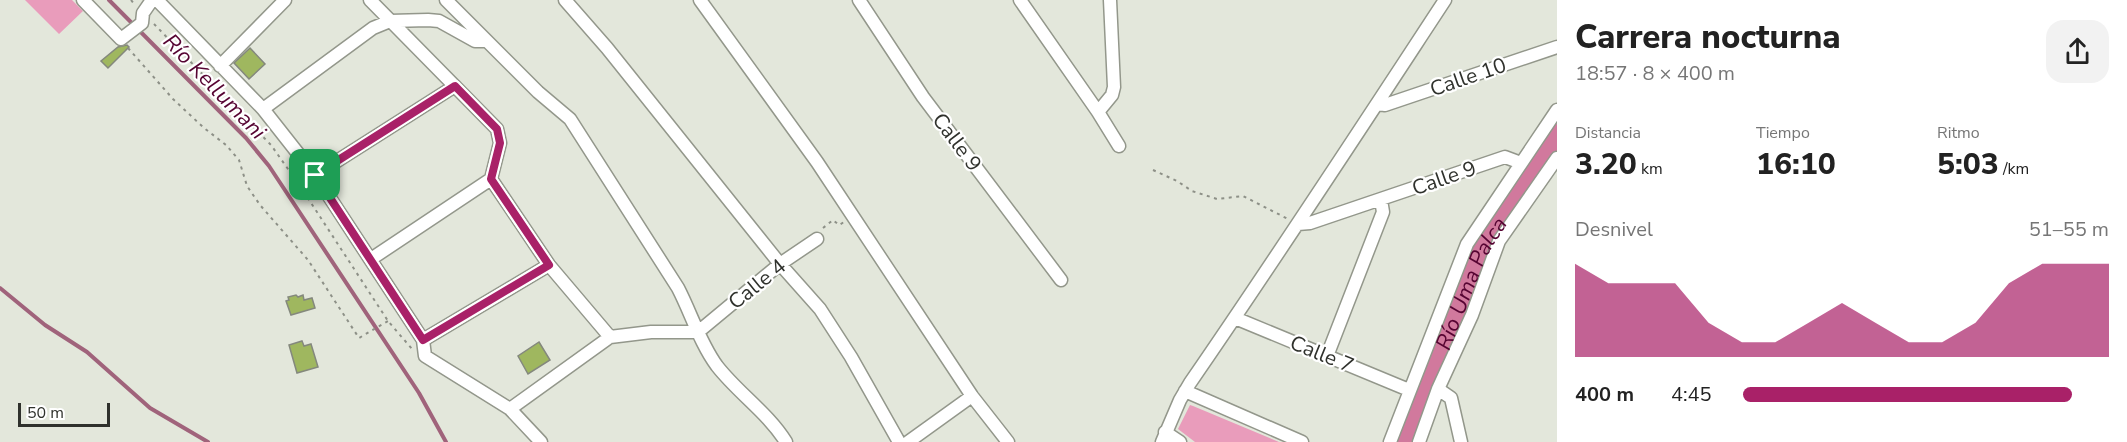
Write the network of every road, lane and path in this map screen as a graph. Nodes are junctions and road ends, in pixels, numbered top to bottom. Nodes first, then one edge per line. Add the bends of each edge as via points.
1 (83, 0) edge
2 (130, 0) edge
3 (152, 0) edge
4 (157, 0) edge
5 (285, 0) edge
6 (370, 0) edge
7 (446, 0) edge
8 (565, 0) edge
9 (700, 0) edge
10 (860, 0) edge
11 (1020, 0) edge
12 (1110, 0) edge
13 (1445, 0) edge
14 (142, 18) junction
15 (390, 21) junction
16 (126, 35) junction
17 (486, 41) junction
18 (1557, 47) edge
19 (220, 66) junction
20 (455, 86) junction
21 (1378, 105) junction
22 (263, 109) junction
23 (1557, 110) edge
24 (1098, 112) junction
25 (1119, 146) dead end
26 (1557, 158) edge
27 (1521, 163) junction
28 (1154, 170) dead end
29 (315, 175) junction
30 (491, 179) junction
31 (1381, 200) junction
32 (854, 216) junction
33 (1298, 224) junction
34 (817, 239) joint
35 (371, 259) junction
36 (780, 264) junction
37 (549, 265) junction
38 (1061, 280) dead end
39 (1235, 318) junction
40 (388, 321) junction
41 (698, 332) junction
42 (610, 336) junction
43 (423, 340) junction
44 (425, 356) junction
45 (1327, 356) junction
46 (1438, 389) junction
47 (1409, 390) junction
48 (1185, 391) junction
49 (972, 396) junction
50 (510, 409) junction
51 (1163, 437) edge
52 (541, 442) edge
53 (786, 442) edge
54 (899, 442) edge
55 (908, 442) edge
56 (1008, 442) edge
57 (1180, 442) edge
58 (1302, 442) edge
59 (1390, 442) edge
60 (1419, 442) edge
61 (1461, 442) edge

1 - 16 street
2 - 14 path
3 - 14 street
4 - 19 street
5 - 19 street
6 - 15 street
7 - 17 street
8 - 36 street
9 - 32 street
10 - 38 street, Calle 9 via 923,97
11 - 24 street
12 - 24 street via 1114,87
13 - 21 street
14 - 16 street
14 - 40 path via 271,145
15 - 17 street via 439,21 475,41
15 - 20 street
15 - 22 street via 373,28
16 - 40 path via 173,99 239,160 260,205 308,260 359,338
17 - 41 street via 570,119 678,288
18 - 21 street, Calle 10
19 - 22 street
20 - 29 street
20 - 30 street via 497,129 500,143
21 - 33 street
22 - 29 street
23 - 27 street
24 - 25 street
26 - 46 street via 1499,241 1472,315
27 - 31 street, Calle 9 via 1505,157
27 - 47 street via 1467,244
28 - 33 path via 1192,191 1217,199 1243,196
29 - 35 street
30 - 35 street
30 - 37 street
31 - 33 street, Calle 9
31 - 45 street via 1383,212
32 - 34 path via 838,225 833,220 818,232 822,237
32 - 49 street
33 - 39 street
34 - 36 street, Calle 4
35 - 43 street
36 - 41 street, Calle 4
36 - 54 street via 820,309
37 - 42 street
37 - 43 street
39 - 45 street, Calle 7
39 - 48 street
40 - 44 path via 410,348
41 - 42 street
41 - 53 street via 716,365
42 - 50 street
43 - 44 street
44 - 50 street
45 - 47 street, Calle 7
46 - 60 street
46 - 61 street via 1451,398
47 - 59 street
48 - 51 street
48 - 58 street
49 - 55 street
49 - 56 street
50 - 52 street
51 - 57 street

